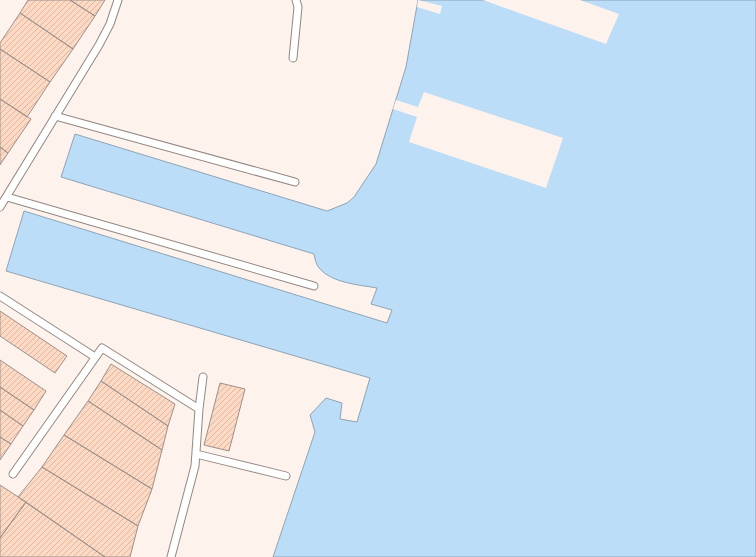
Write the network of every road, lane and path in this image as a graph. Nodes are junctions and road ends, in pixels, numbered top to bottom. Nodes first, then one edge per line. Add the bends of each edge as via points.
1 (118, 0) edge
2 (296, 0) edge
3 (293, 58) dead end
4 (55, 116) junction
5 (295, 182) dead end
6 (7, 197) junction
7 (0, 207) edge
8 (314, 286) dead end
9 (0, 296) edge
10 (95, 357) junction
11 (203, 377) dead end
12 (199, 409) junction
13 (196, 454) junction
14 (13, 474) dead end
15 (286, 476) dead end
16 (171, 557) edge

1 - 4 lane via 99,45
2 - 3 lane via 298,7
4 - 5 lane
4 - 6 lane
6 - 7 lane
6 - 8 lane
9 - 10 lane
10 - 12 lane via 102,348
10 - 14 lane
11 - 12 lane
12 - 13 lane
13 - 15 lane
13 - 16 lane

